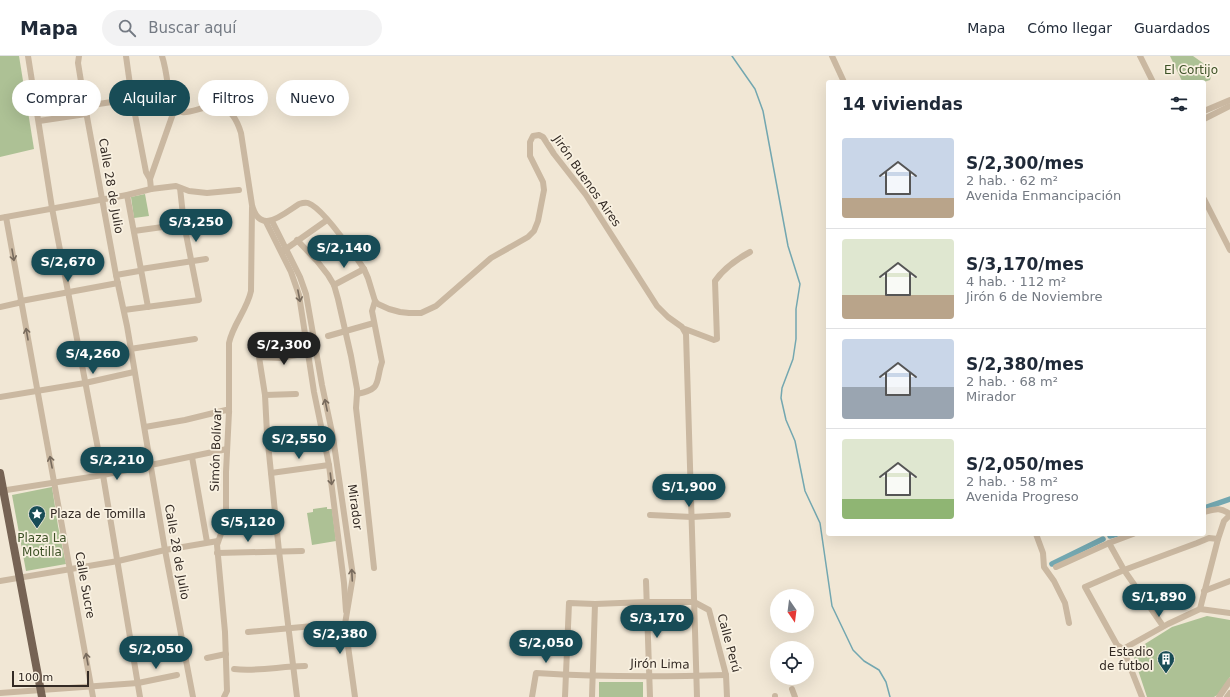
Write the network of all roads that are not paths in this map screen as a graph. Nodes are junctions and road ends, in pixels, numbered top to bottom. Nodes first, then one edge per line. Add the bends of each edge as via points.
1 (28, 56) edge
2 (79, 56) edge
3 (126, 56) edge
4 (162, 56) edge
5 (832, 56) edge
6 (1140, 56) edge
7 (81, 80) edge
8 (129, 80) edge
9 (168, 80) edge
10 (843, 80) edge
11 (1152, 80) edge
12 (1230, 100) edge
13 (1230, 106) edge
14 (1206, 110) edge
15 (190, 112) edge
16 (73, 116) edge
17 (86, 116) edge
18 (135, 116) edge
19 (172, 116) edge
20 (1206, 118) edge
21 (39, 121) junction
22 (150, 179) junction
23 (180, 188) junction
24 (151, 189) junction
25 (239, 190) dead end
26 (127, 195) junction
27 (102, 199) junction
28 (1206, 202) edge
29 (252, 205) junction
30 (52, 208) junction
31 (3, 217) edge
32 (327, 220) junction
33 (269, 221) junction
34 (184, 224) junction
35 (134, 230) junction
36 (297, 240) junction
37 (1230, 250) edge
38 (283, 251) junction
39 (750, 252) dead end
40 (206, 259) dead end
41 (191, 262) junction
42 (141, 269) junction
43 (364, 269) junction
44 (116, 275) junction
45 (118, 283) junction
46 (334, 285) junction
47 (68, 292) junction
48 (375, 300) junction
49 (22, 301) junction
50 (0, 307) edge
51 (148, 307) junction
52 (124, 310) junction
53 (374, 323) junction
54 (684, 329) junction
55 (346, 331) junction
56 (328, 336) dead end
57 (195, 339) dead end
58 (130, 349) junction
59 (308, 353) junction
60 (134, 372) junction
61 (86, 383) junction
62 (38, 390) junction
63 (296, 394) dead end
64 (357, 394) junction
65 (265, 395) junction
66 (0, 397) edge
67 (229, 412) junction
68 (145, 427) junction
69 (267, 434) junction
70 (291, 434) dead end
71 (227, 449) junction
72 (192, 457) junction
73 (151, 465) junction
74 (329, 465) junction
75 (0, 473) edge
76 (271, 473) junction
77 (103, 474) junction
78 (55, 482) junction
79 (2, 491) edge
80 (1206, 512) edge
81 (728, 515) dead end
82 (1230, 515) edge
83 (650, 516) dead end
84 (692, 517) junction
85 (1037, 536) edge
86 (1128, 536) edge
87 (1218, 539) junction
88 (218, 541) junction
89 (208, 542) junction
90 (1109, 543) junction
91 (165, 550) junction
92 (279, 551) junction
93 (302, 551) dead end
94 (217, 553) junction
95 (118, 561) junction
96 (1056, 567) dead end
97 (71, 568) junction
98 (374, 568) dead end
99 (1124, 570) junction
100 (19, 578) junction
101 (646, 581) dead end
102 (1230, 581) edge
103 (0, 582) edge
104 (1204, 591) junction
105 (646, 602) junction
106 (694, 602) junction
107 (595, 604) junction
108 (1200, 609) junction
109 (346, 613) junction
110 (1230, 613) edge
111 (1069, 623) dead end
112 (314, 626) dead end
113 (1163, 626) junction
114 (288, 628) junction
115 (248, 632) dead end
116 (1125, 647) junction
117 (226, 654) junction
118 (207, 658) dead end
119 (293, 666) junction
120 (305, 666) dead end
121 (234, 669) dead end
122 (177, 675) dead end
123 (566, 675) junction
124 (593, 675) junction
125 (649, 675) junction
126 (726, 675) junction
127 (697, 676) junction
128 (1230, 682) edge
129 (138, 683) junction
130 (91, 686) junction
131 (792, 689) dead end
132 (0, 693) edge
133 (1230, 693) edge
134 (41, 694) edge
135 (93, 697) edge
136 (140, 697) edge
137 (194, 697) edge
138 (224, 697) edge
139 (297, 697) edge
140 (355, 697) edge
141 (532, 697) edge
142 (565, 697) edge
143 (592, 697) edge
144 (650, 697) edge
145 (697, 697) edge
146 (726, 697) edge
147 (795, 697) edge
148 (1142, 697) edge
149 (1219, 697) edge
150 (1227, 697) edge

1 - 21 street
2 - 7 street, Calle 28 de Julio
3 - 8 street
4 - 9 street
5 - 10 street
6 - 11 street
12 - 14 street
13 - 20 street
15 - 29 street via 216,105 225,108 238,122
16 - 21 street
17 - 27 street, Calle 28 de Julio
18 - 22 street via 146,172
19 - 22 street
21 - 30 street
22 - 24 street
23 - 24 street via 176,186
23 - 25 street via 208,193
23 - 34 street
24 - 26 street
26 - 27 street
26 - 35 street
27 - 30 street
27 - 44 street, Calle 28 de Julio
28 - 37 street
29 - 33 street via 256,216
29 - 67 street, Simón Bolívar via 251,291 229,343
30 - 31 street
30 - 47 street
31 -> 49 street, Calle Sucre
32 - 33 street via 316,207 304,202
32 - 36 street
32 - 43 street
33 - 38 street, Mirador
34 - 35 street
34 - 41 street
35 - 42 street
36 - 38 street
36 - 46 street via 317,261
38 -> 59 street, Mirador via 298,290
109 -> 38 street, Mirador via 352,576 333,437 307,298 300,277
39 - 54 street via 721,273 715,281 717,339
40 - 41 street
41 - 42 street
41 - 51 street via 198,300
42 - 44 street
42 - 51 street
43 - 46 street
43 - 48 street
44 - 45 street, Calle 28 de Julio
45 - 47 street
45 - 52 street, Calle 28 de Julio
46 - 55 street
47 - 49 street
47 - 61 street
48 - 53 street via 372,311
48 - 54 street, Jirón Buenos Aires via 382,306 404,312 429,310 492,258 530,235 538,221 544,190 529,151 531,139 539,135 590,201 657,306
49 - 50 street
62 -> 49 street, Calle Sucre
51 - 52 street
52 - 58 street, Calle 28 de Julio
53 - 55 street
53 - 64 street via 382,362 379,379 373,388
54 - 84 street via 687,338
55 - 56 street
55 - 64 street
57 - 58 street
58 - 60 street, Calle 28 de Julio
59 - 65 street via 280,358 259,357
59 - 74 street, Mirador
60 - 61 street
60 - 68 street, Calle 28 de Julio
61 - 62 street
61 - 77 street
62 - 66 street
78 -> 62 street, Calle Sucre
63 - 65 street
64 - 98 street via 356,408
65 - 69 street
67 - 68 street via 226,410
67 - 71 street, Simón Bolívar
68 - 73 street, Calle 28 de Julio
69 - 70 street
69 - 76 street
71 - 72 street
71 - 88 street, Simón Bolívar via 226,510
72 - 73 street
72 - 89 street
73 - 77 street
73 - 91 street, Calle 28 de Julio
74 - 76 street
74 -> 109 street, Mirador
75 - 79 main road
76 - 92 street
77 - 78 street
77 - 95 street
78 - 79 street
78 - 97 street, Calle Sucre
79 - 100 main road
80 - 82 street via 1222,509
81 - 84 street
82 - 87 street via 1224,520
83 - 84 street
84 - 106 street
85 - 111 street via 1043,553 1044,566 1065,602
86 - 90 street
87 - 99 street via 1209,538
87 - 104 street
88 - 89 street
88 - 94 street, Simón Bolívar
89 - 91 street
90 - 96 street
90 - 99 street
91 - 95 street
91 - 137 street, Calle 28 de Julio
92 - 93 street
92 - 94 street
92 - 114 street
94 - 117 street, Simón Bolívar
95 - 97 street
95 - 129 street
97 - 100 street
130 -> 97 street, Calle Sucre
99 - 113 street
99 - 116 street via 1085,587 1117,645
100 - 103 street
100 - 134 main road
101 - 105 street
102 - 104 street
104 - 108 street
105 - 106 street
105 - 107 street
105 - 125 street
106 - 126 street, Calle Perú via 707,608 710,613
106 - 127 street
107 - 123 street via 569,603
107 - 124 street
108 - 110 street
108 - 113 street
109 - 140 street, Mirador via 346,634
112 - 114 street
113 - 116 street
114 - 115 street
114 - 119 street
116 - 148 street
117 - 118 street
117 - 138 street, Simón Bolívar via 228,691
119 - 120 street
119 - 121 street via 249,671
119 - 139 street
122 - 129 street
123 - 124 street, Jirón Lima
123 - 141 street, Jirón Lima via 536,673
123 - 142 street
124 - 125 street, Jirón Lima
124 - 143 street
125 - 127 street, Jirón Lima
125 - 144 street
126 - 127 street, Jirón Lima
126 - 146 street, Calle Perú
127 - 145 street
128 - 149 street
129 - 130 street
129 - 136 street
130 - 134 street
130 - 135 street, Calle Sucre
131 - 147 street
132 - 134 street
133 - 150 street

